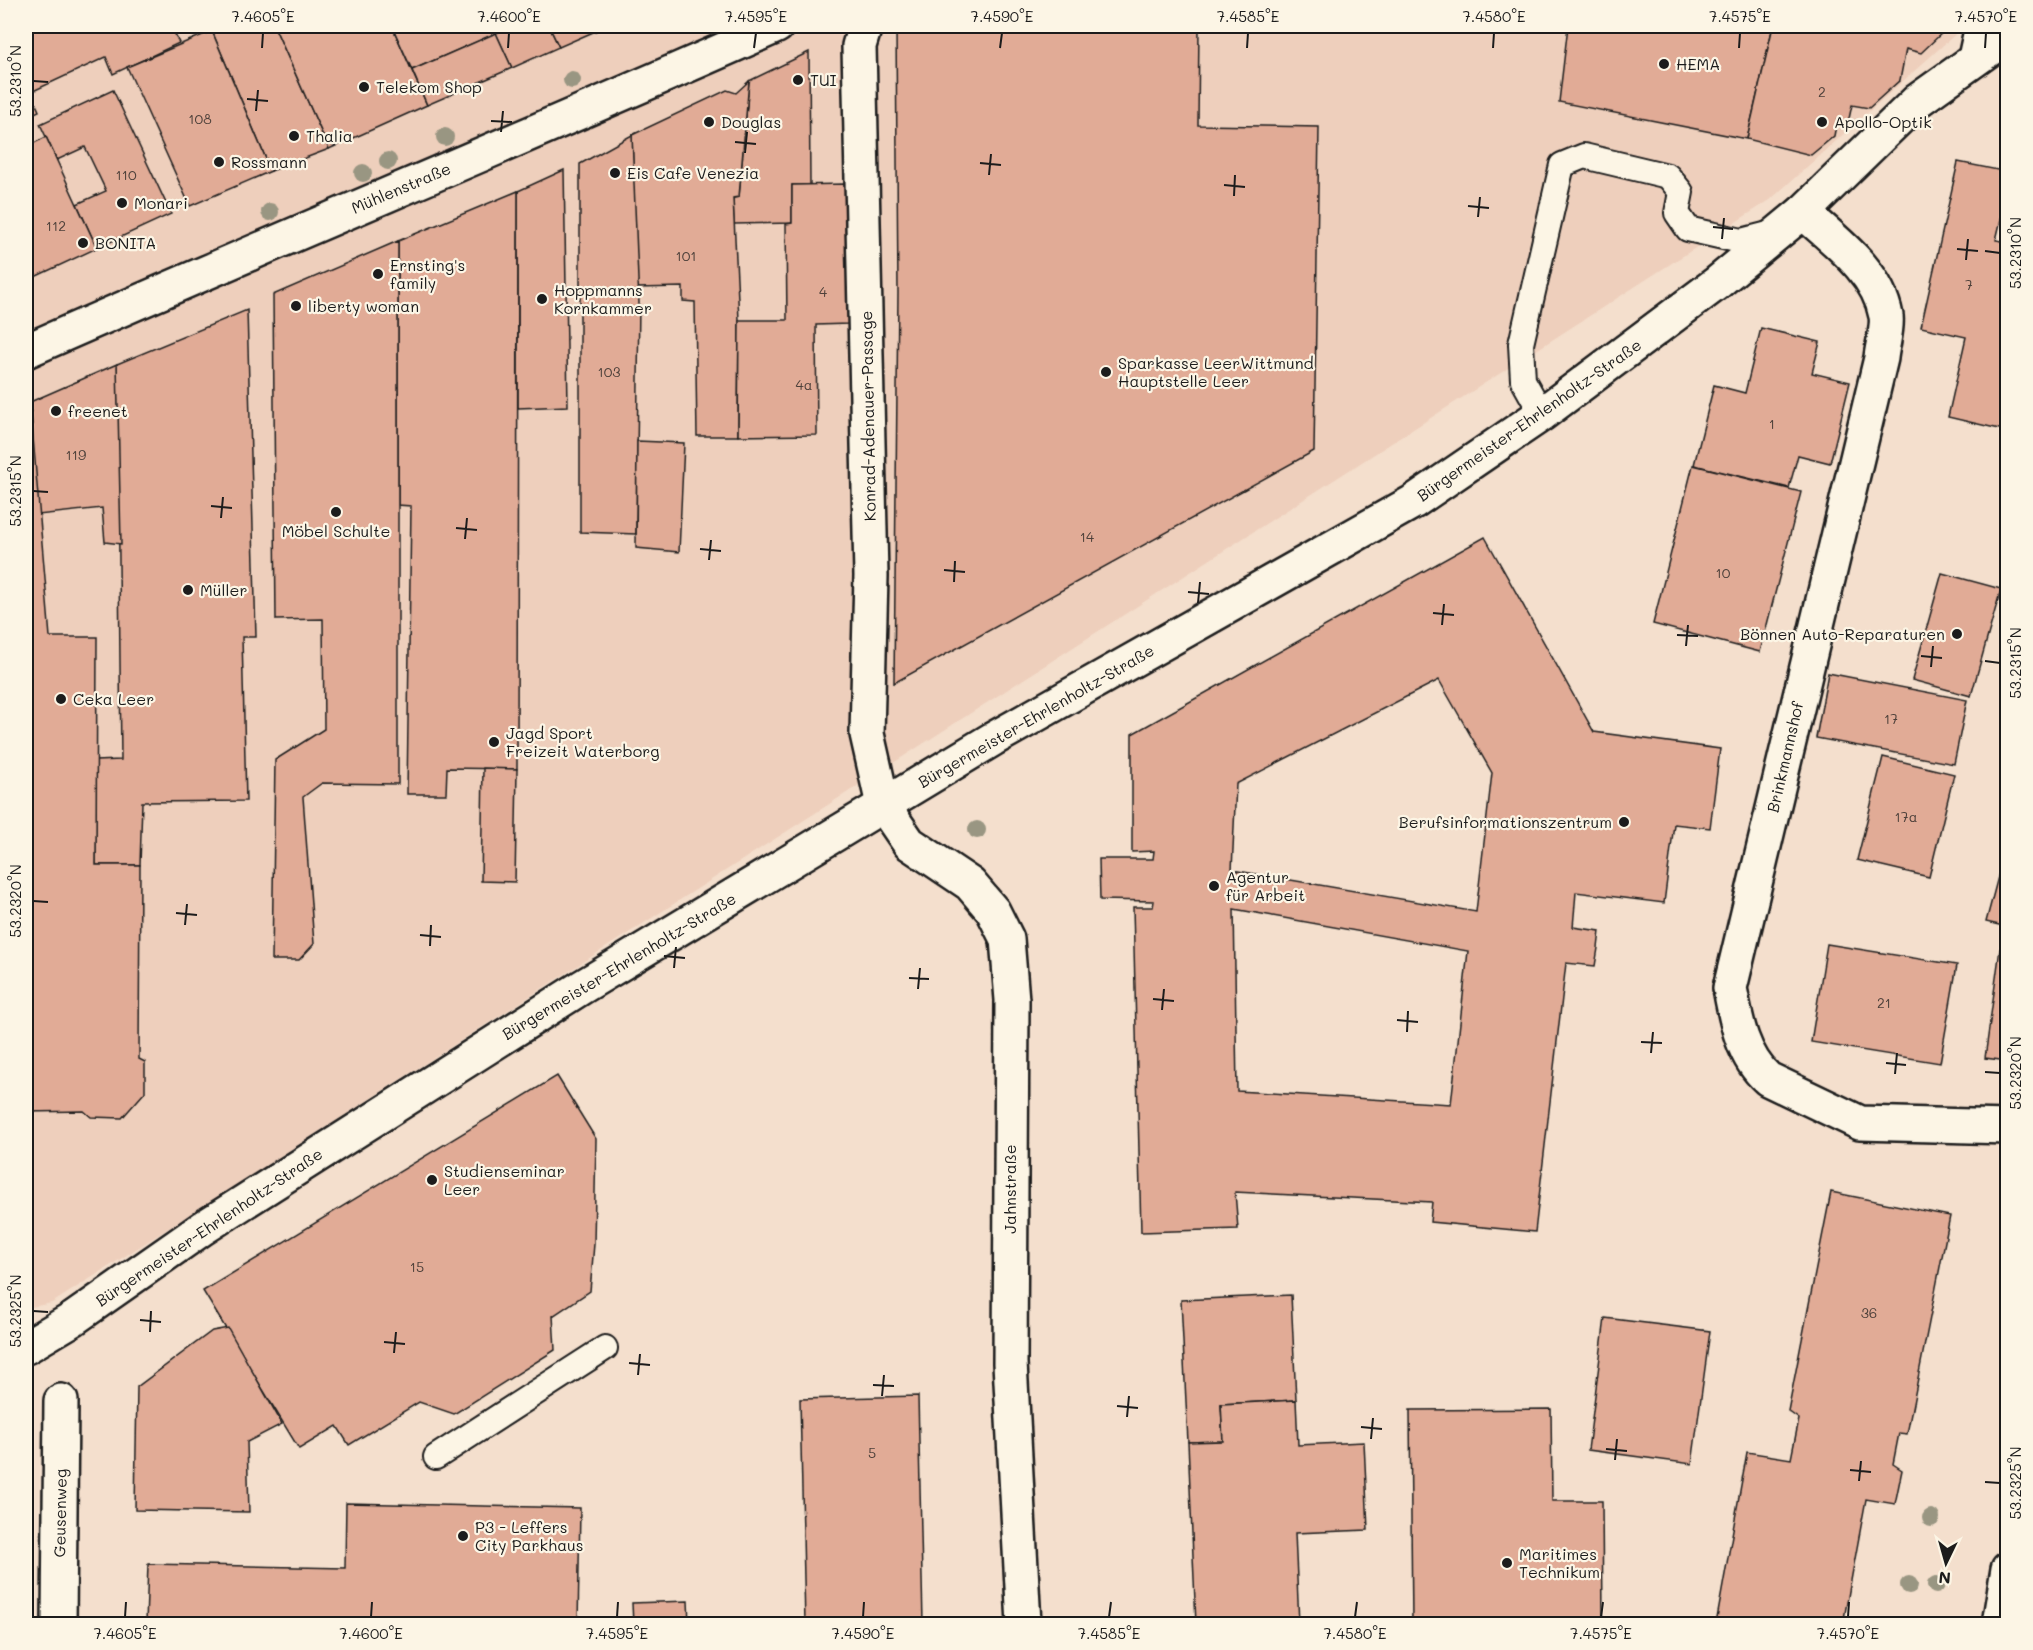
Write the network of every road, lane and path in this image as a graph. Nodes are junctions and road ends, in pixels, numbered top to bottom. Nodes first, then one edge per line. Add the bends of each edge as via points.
1 (777, 26) edge
2 (865, 26) edge
3 (1982, 26) edge
4 (2007, 36) edge
5 (1975, 58) junction
6 (1793, 221) junction
7 (26, 351) edge
8 (1542, 414) junction
9 (883, 806) junction
10 (2007, 1127) edge
11 (26, 1347) edge
12 (604, 1348) dead end
13 (61, 1401) dead end
14 (436, 1457) dead end
15 (2007, 1569) edge
16 (59, 1624) edge
17 (1024, 1624) edge
18 (1999, 1624) edge

1 - 7 street, Mühlenstraße
2 - 9 street, Konrad-Adenauer-Passage via 859,46 872,576 867,734
3 - 5 street
4 - 5 street, Bürgermeister-Ehrlenholtz-Straße
5 - 6 street, Bürgermeister-Ehrlenholtz-Straße via 1894,121
6 - 8 street, Bürgermeister-Ehrlenholtz-Straße via 1642,341
6 - 8 lane via 1741,241 1688,229 1677,213 1681,192 1668,176 1584,156 1562,165 1521,344 1523,380
6 - 10 street, Brinkmannshof via 1857,261 1873,283 1886,317 1881,358 1730,988 1738,1032 1768,1079 1860,1123
8 - 9 street, Bürgermeister-Ehrlenholtz-Straße via 1413,501 993,739
9 - 11 street, Bürgermeister-Ehrlenholtz-Straße via 582,987 379,1115
9 - 17 street, Jahnstraße via 909,843 970,884 993,911 1007,939 1012,1000 1010,1363
12 - 14 lane
13 - 16 street, Geusenweg
15 - 18 street

